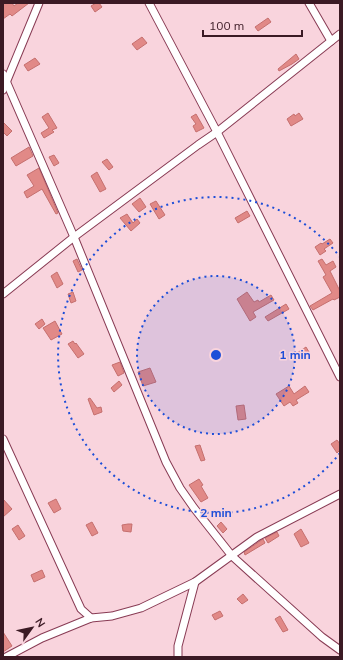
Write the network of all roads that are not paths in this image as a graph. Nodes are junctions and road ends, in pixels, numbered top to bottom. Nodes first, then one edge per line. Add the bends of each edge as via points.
1 (39, 3) edge
2 (150, 3) edge
3 (309, 3) edge
4 (340, 34) edge
5 (331, 41) junction
6 (3, 74) edge
7 (6, 82) junction
8 (3, 90) edge
9 (217, 132) junction
10 (74, 237) junction
11 (3, 294) edge
12 (340, 376) edge
13 (3, 439) edge
14 (340, 494) edge
15 (232, 556) junction
16 (195, 582) junction
17 (91, 618) junction
18 (340, 650) edge
19 (6, 657) edge
20 (178, 657) edge

1 - 7 street
2 - 9 street
3 - 5 street
4 - 5 street
5 - 9 street
6 - 7 street
7 - 8 street
7 - 10 street
9 - 10 street
9 - 12 street
10 - 11 street
10 - 15 street via 166,462 194,508
13 - 17 street via 81,609
14 - 15 street via 257,537
15 - 16 street
15 - 18 street via 322,637
16 - 17 street via 142,608 112,616
16 - 20 street via 178,646
17 - 19 street via 42,638

